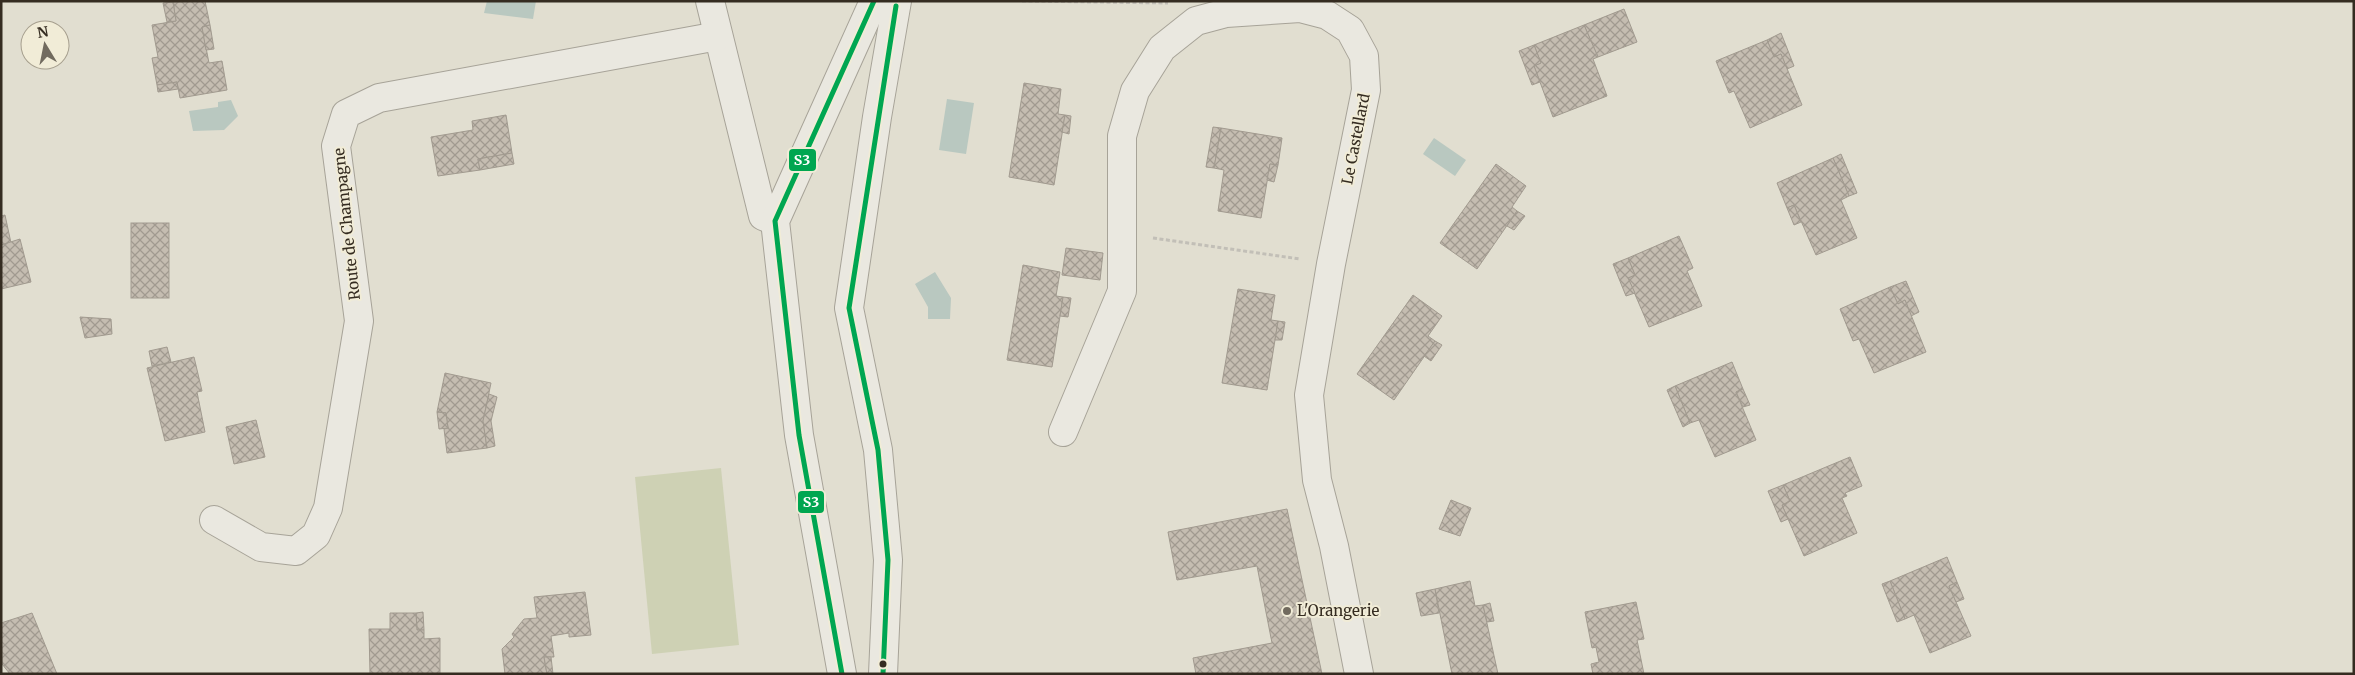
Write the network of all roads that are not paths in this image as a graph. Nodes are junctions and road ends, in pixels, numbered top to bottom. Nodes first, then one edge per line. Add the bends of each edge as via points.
1 (710, 1) edge
2 (874, 1) edge
3 (897, 1) edge
4 (718, 36) junction
5 (775, 221) junction
6 (1063, 432) dead end
7 (214, 520) dead end
8 (842, 674) edge
9 (883, 674) edge
10 (1359, 674) edge

1 - 4 street
2 - 5 street
3 - 9 street via 876,117 849,308 878,450 886,532 888,560
4 - 5 street via 763,216
4 - 7 street, Route de Champagne via 388,96 346,114 336,146 358,321 328,508 316,535 296,551 261,547
5 - 8 street via 798,435
6 - 10 street, Le Castellard via 1122,291 1122,136 1135,91 1162,48 1196,21 1226,13 1300,8 1327,15 1350,30 1364,56 1366,90 1308,395 1317,480 1334,546

